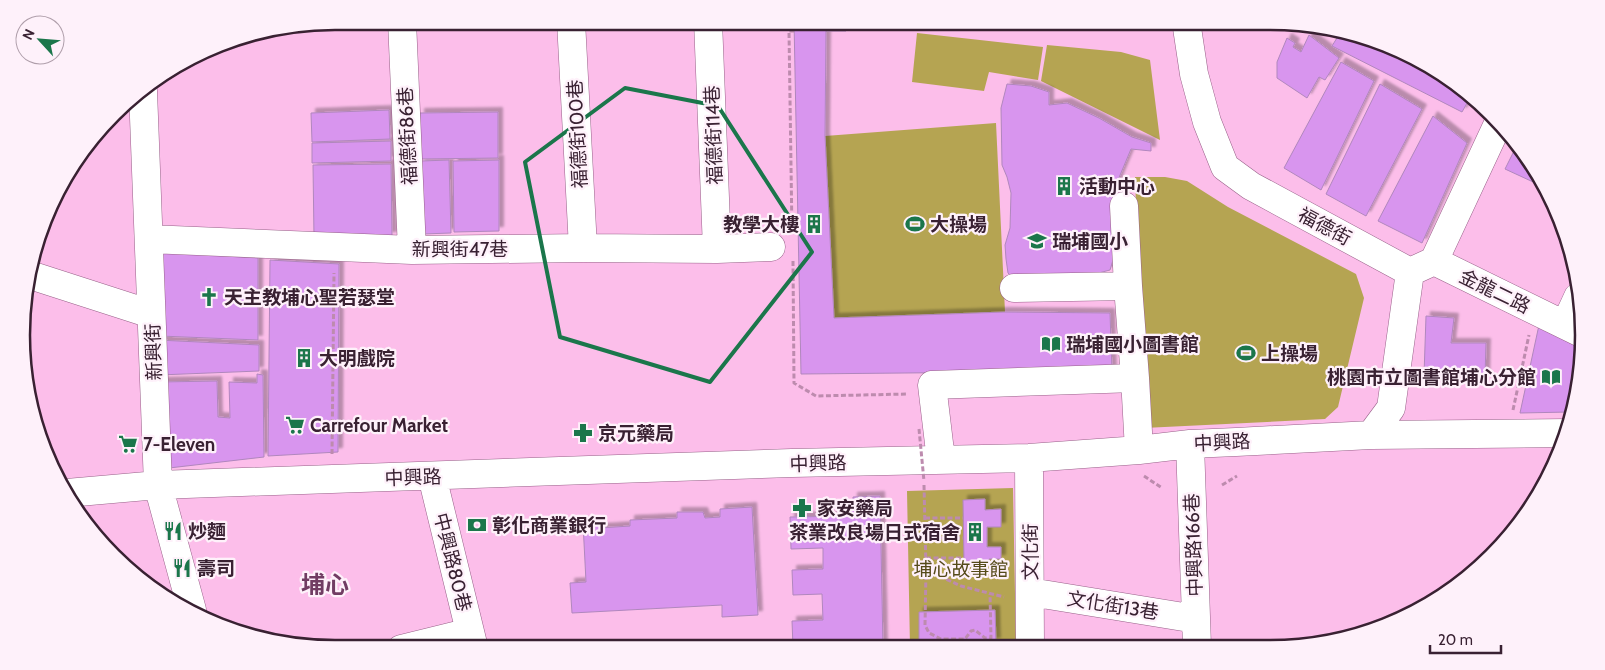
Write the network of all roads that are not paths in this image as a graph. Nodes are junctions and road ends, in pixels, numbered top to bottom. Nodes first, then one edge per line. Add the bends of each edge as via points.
1 (402, 30) edge
2 (571, 30) edge
3 (708, 30) edge
4 (1187, 30) edge
5 (143, 98) edge
6 (1495, 130) edge
7 (1124, 206) dead end
8 (149, 239) junction
9 (785, 246) road end
10 (583, 248) junction
11 (717, 249) junction
12 (412, 250) junction
13 (1422, 266) junction
14 (36, 277) edge
15 (1128, 286) junction
16 (1014, 288) dead end
17 (151, 314) junction
18 (1573, 329) edge
19 (1135, 378) junction
20 (1559, 433) edge
21 (1371, 435) junction
22 (1190, 444) junction
23 (1139, 450) junction
24 (1029, 458) junction
25 (941, 460) junction
26 (432, 476) junction
27 (158, 485) junction
28 (74, 492) edge
29 (1022, 595) junction
30 (190, 604) edge
31 (1196, 619) junction
32 (472, 640) edge
33 (1029, 640) edge
34 (1197, 640) edge

1 - 12 street, 福德街86巷
2 - 10 street, 福德街100巷
3 - 11 street, 福德街114巷
4 - 13 street, 福德街 via 1194,74 1225,167 1251,186
5 - 8 street, 新興街
6 - 13 street
7 - 15 street
8 - 12 street, 新興街47巷
8 - 17 street, 新興街
9 - 11 street, 新興街47巷
10 - 11 street, 新興街47巷
10 - 12 street, 新興街47巷
13 - 18 street, 金龍二路 via 1534,310
13 - 21 street via 1391,408
14 - 17 street
15 - 16 street
15 - 19 street
17 - 27 street, 新興街
19 - 23 street
19 - 25 street via 932,385
20 - 21 street, 中興路
21 - 22 street, 中興路
22 - 23 street, 中興路
22 - 31 street, 中興路166巷
23 - 24 street, 中興路
24 - 25 street, 中興路
24 - 29 street, 文化街
25 - 26 street, 中興路
26 - 27 street, 中興路
26 - 32 street, 中興路80巷
27 - 28 street, 中興路
27 - 30 street, 新興街
29 - 31 street, 文化街13巷
29 - 33 street, 文化街
31 - 34 street, 中興路166巷

